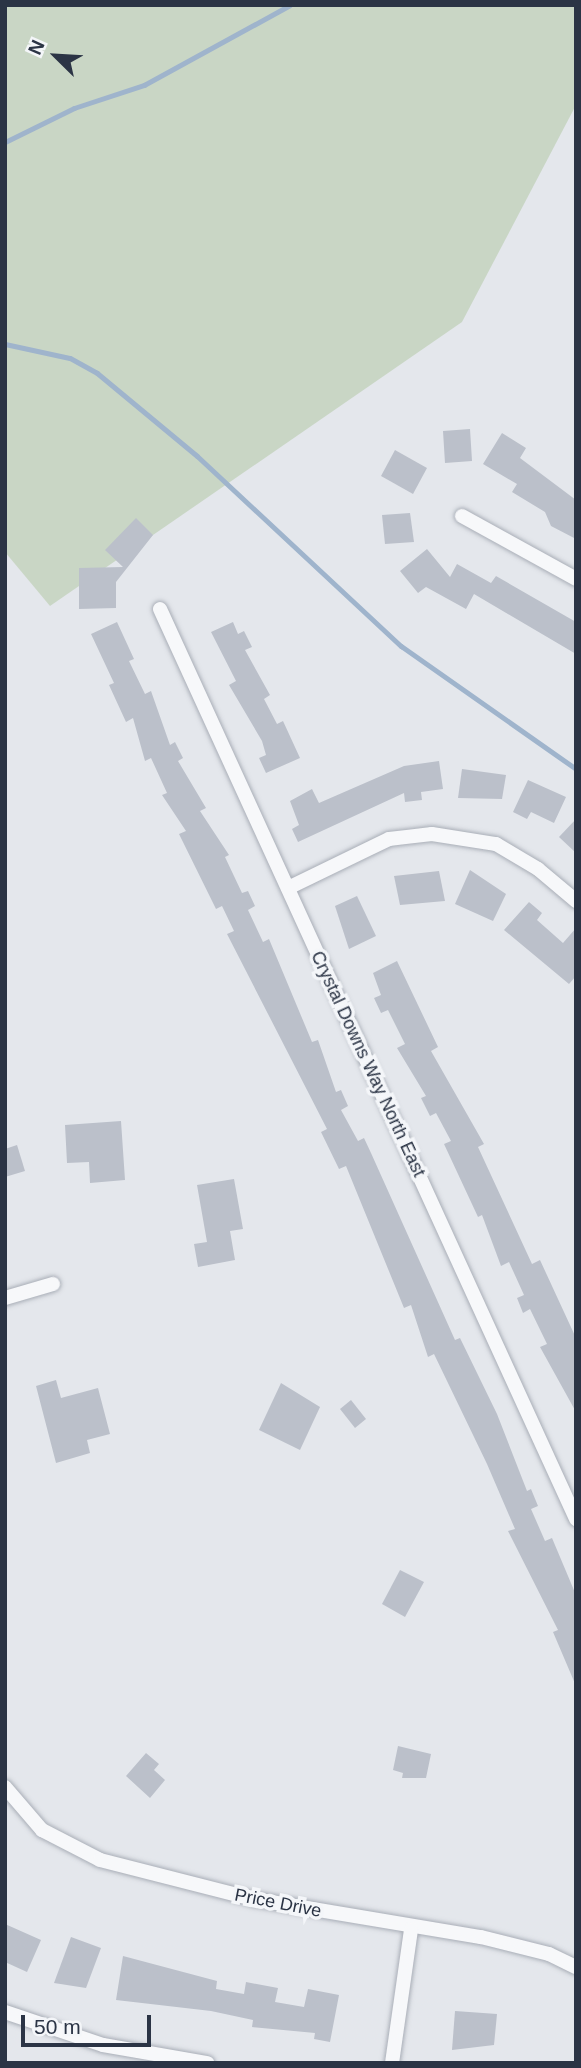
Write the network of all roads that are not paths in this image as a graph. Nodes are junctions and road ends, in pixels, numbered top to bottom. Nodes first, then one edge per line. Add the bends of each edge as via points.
1 (462, 516) dead end
2 (576, 579) edge
3 (160, 609) dead end
4 (288, 888) junction
5 (576, 901) edge
6 (52, 1284) dead end
7 (5, 1298) edge
8 (576, 1519) edge
9 (5, 1787) edge
10 (411, 1929) junction
11 (576, 1967) edge
12 (5, 2012) edge
13 (206, 2063) edge
14 (392, 2063) edge

1 - 2 street
3 - 4 street, Crystal Downs Way North East
4 - 5 street via 389,839 432,834 496,844 538,869
4 - 8 street, Crystal Downs Way North East
6 - 7 street
9 - 10 street, Price Drive via 42,1830 100,1860 253,1899
10 - 11 street, Price Drive via 481,1937 549,1954
10 - 14 street
12 - 13 street via 103,2045

